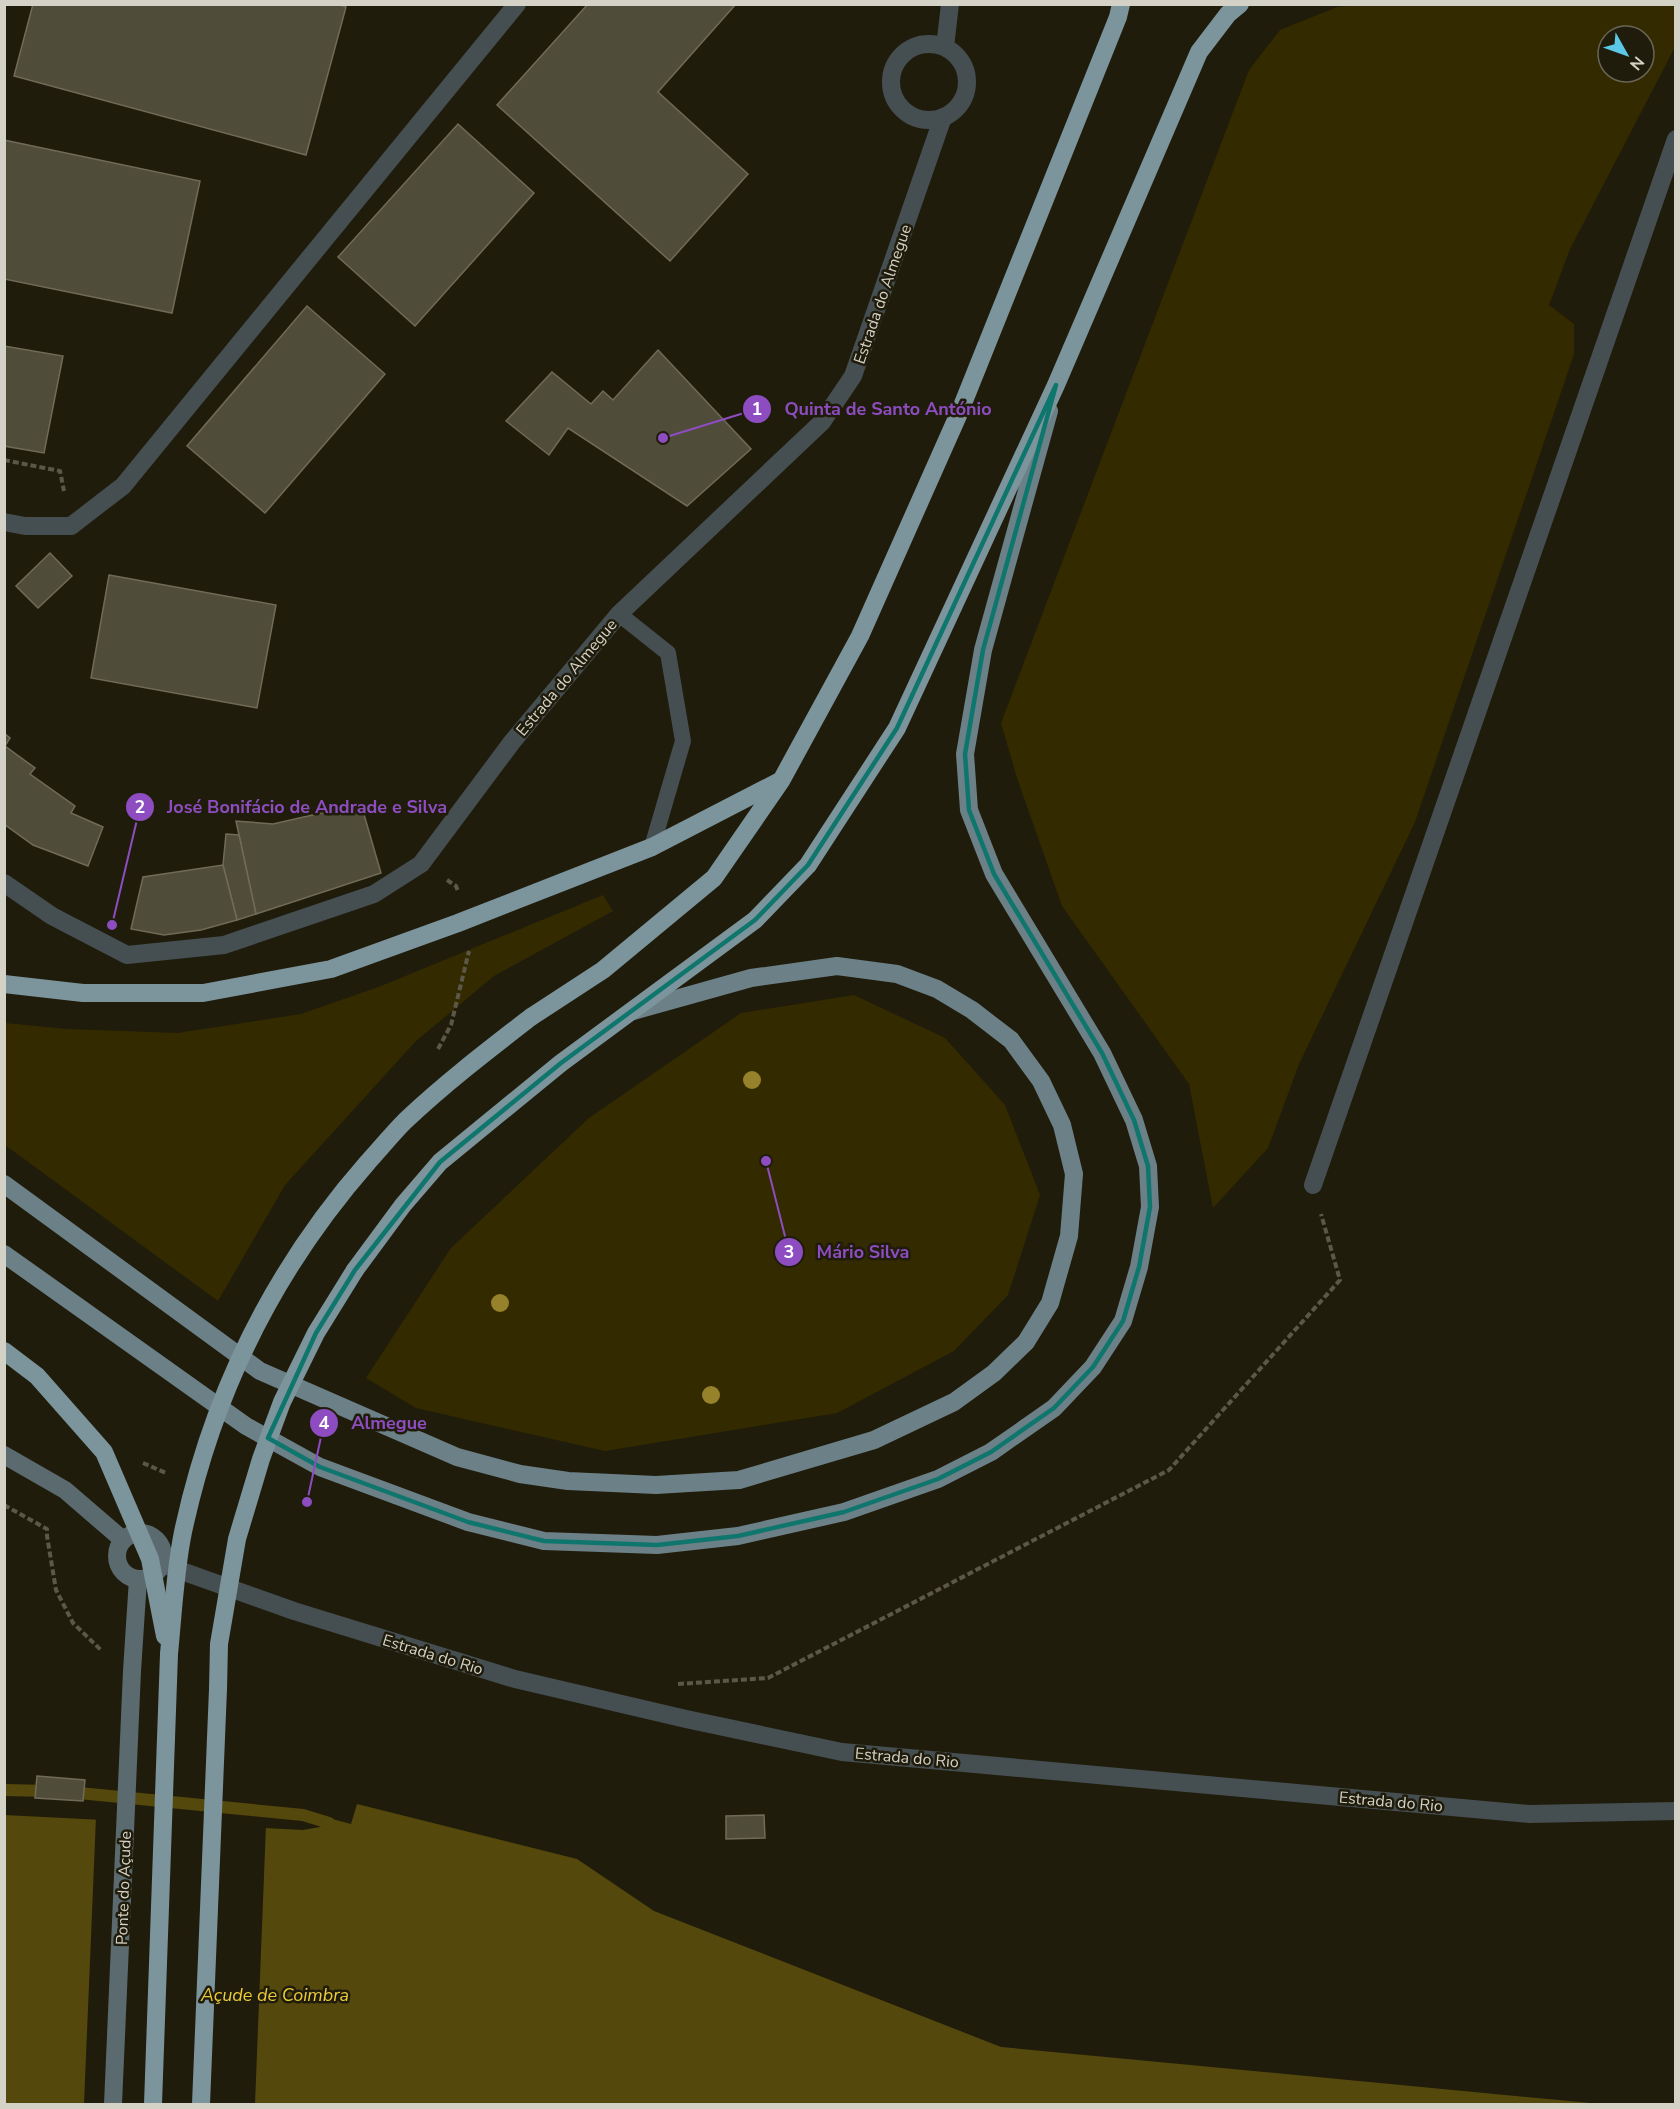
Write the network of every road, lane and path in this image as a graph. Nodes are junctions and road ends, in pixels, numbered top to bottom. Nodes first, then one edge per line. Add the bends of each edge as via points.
1 (517, 4) edge
2 (950, 4) edge
3 (1121, 4) edge
4 (1240, 4) edge
5 (945, 47) junction
6 (943, 117) junction
7 (1676, 139) edge
8 (1056, 385) junction
9 (4, 460) edge
10 (4, 522) edge
11 (71, 526) junction
12 (619, 614) junction
13 (781, 781) junction
14 (652, 847) junction
15 (4, 883) edge
16 (470, 948) dead end
17 (4, 984) edge
18 (631, 1012) junction
19 (451, 1025) dead end
20 (4, 1184) edge
21 (1313, 1185) joint
22 (4, 1254) edge
23 (4, 1351) edge
24 (4, 1455) edge
25 (138, 1461) dead end
26 (170, 1475) dead end
27 (4, 1505) edge
28 (123, 1540) junction
29 (162, 1564) junction
30 (138, 1579) junction
31 (169, 1654) junction
32 (107, 1656) dead end
33 (674, 1684) dead end
34 (1676, 1811) edge
35 (113, 2104) edge
36 (153, 2104) edge
37 (201, 2104) edge

1 - 11 street via 123,486
2 - 5 street
3 - 13 highway via 960,411 860,636
4 - 8 highway via 1199,52
5 - 6 street via 962,64 966,89 954,110
5 - 6 street via 932,44 908,50 893,69 891,82 898,105 908,114 919,119
6 - 12 street, Estrada do Almegue via 853,376 822,422
7 - 21 street
8 - 18 highway via 897,728 808,866 755,920
8 - 22 main road via 983,650 965,754 969,810 994,874 1102,1053 1134,1120 1148,1166 1150,1207 1139,1267 1122,1321 1093,1367 1054,1408 991,1452 938,1479 844,1512 738,1536 657,1545 544,1541 468,1522 320,1467 246,1426
9 - 11 path via 60,471
10 - 11 street
12 - 14 lane via 668,653 683,741
12 - 15 street, Estrada do Almegue via 512,742 421,864 374,894 224,945 127,955 52,916
13 - 14 highway
13 - 31 highway, bridge via 714,878 603,970 531,1017 461,1071 403,1123 315,1229 264,1308 232,1375 208,1440 183,1533
14 - 17 highway via 331,969 203,993 83,993
16 - 19 path
18 - 20 main road via 751,978 837,966 897,974 937,989 1011,1040 1041,1081 1062,1125 1074,1174 1069,1236 1050,1304 1026,1342 994,1373 954,1402 874,1440 739,1480 656,1485 529,1475 457,1457 260,1371
18 - 37 highway, bridge via 561,1063 441,1162 355,1270 316,1333 282,1402 237,1539 219,1644
21 - 33 path via 1340,1280 1169,1470 768,1678
23 - 31 highway, bridge via 37,1376 104,1452 150,1559
24 - 28 street via 65,1490
25 - 26 path
27 - 32 path via 47,1529 56,1590 73,1623
28 - 29 street via 137,1533 152,1536 162,1548
28 - 30 street via 118,1546 117,1561 125,1574
29 - 30 street via 152,1575
29 - 34 street, Estrada do Rio via 294,1611 515,1679 842,1752 1529,1814
30 - 35 street, Ponte do Açude
31 - 36 highway

